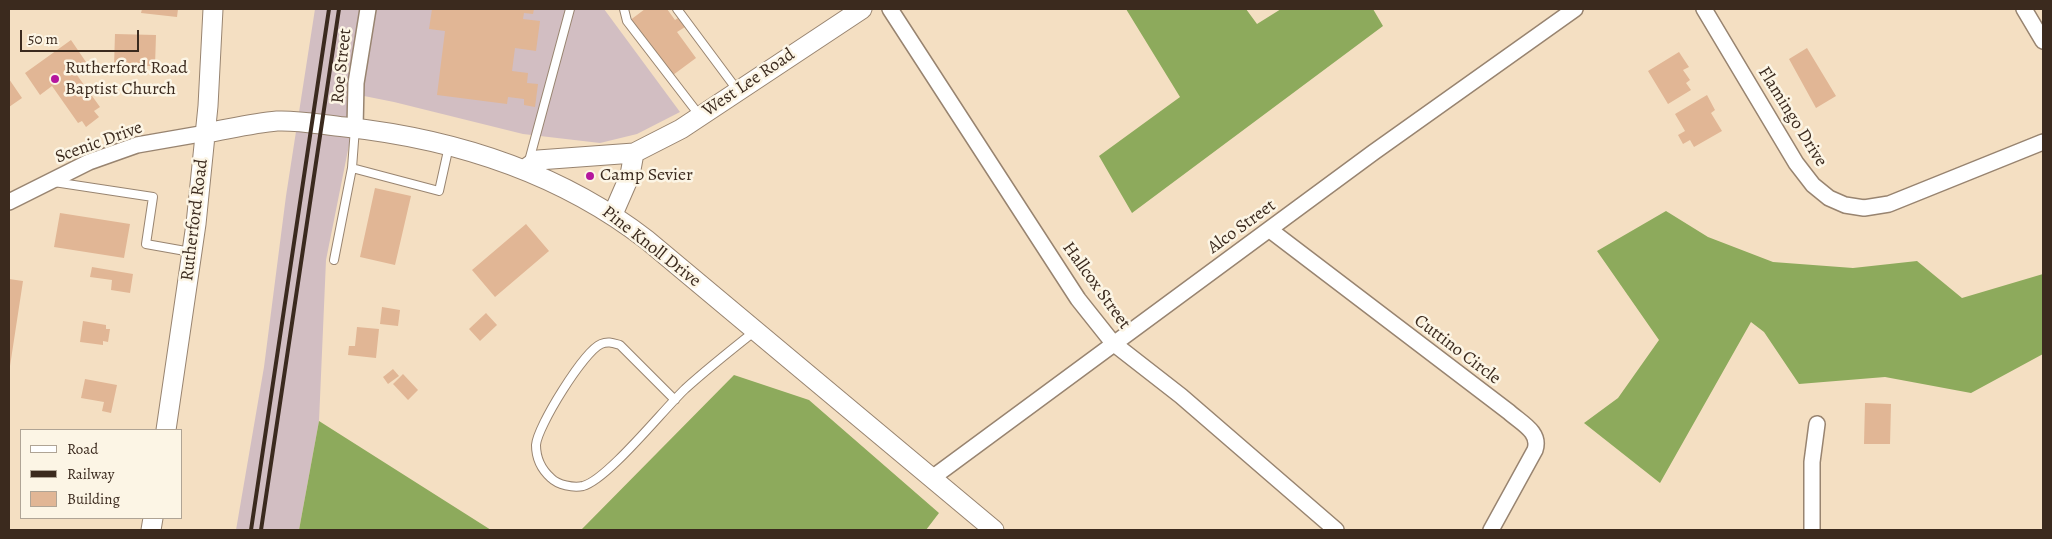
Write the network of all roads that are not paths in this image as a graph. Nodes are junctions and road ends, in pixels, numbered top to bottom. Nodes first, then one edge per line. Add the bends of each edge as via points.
1 (213, 9) edge
2 (368, 9) edge
3 (570, 9) edge
4 (624, 9) edge
5 (677, 9) edge
6 (862, 9) edge
7 (890, 9) edge
8 (1575, 9) edge
9 (1704, 9) edge
10 (2024, 9) edge
11 (2043, 41) edge
12 (738, 91) junction
13 (700, 116) junction
14 (355, 128) junction
15 (206, 133) junction
16 (2043, 142) edge
17 (449, 146) junction
18 (634, 153) junction
19 (352, 168) junction
20 (525, 169) junction
21 (50, 181) junction
22 (9, 202) edge
23 (613, 214) junction
24 (1270, 230) junction
25 (192, 252) junction
26 (334, 260) dead end
27 (755, 331) junction
28 (1113, 343) junction
29 (674, 400) junction
30 (1817, 424) dead end
31 (166, 429) edge
32 (932, 478) junction
33 (994, 530) edge
34 (1336, 530) edge
35 (1491, 530) edge
36 (1812, 530) edge

1 - 15 street, Rutherford Road
2 - 14 street, Roe Street via 356,84
3 - 20 lane via 531,157
4 - 13 lane via 627,20
5 - 12 lane
6 - 12 street, West Lee Road
7 - 28 street, Hallcox Street via 1078,299
8 - 24 street, Alco Street
9 - 16 street, Flamingo Drive via 1796,163 1822,194 1845,205 1864,208 1889,204
10 - 11 street
12 - 13 street, West Lee Road
13 - 18 street, West Lee Road
14 - 15 street, Pine Knoll Drive via 277,121
14 - 17 street, Pine Knoll Drive
14 - 19 lane
15 - 21 street, Scenic Drive via 137,145 89,162
15 - 25 street, Rutherford Road
17 - 19 lane via 439,191
17 - 20 street, Pine Knoll Drive
18 - 20 street, West Lee Road via 538,160
18 - 23 street via 630,175
19 - 26 lane
20 - 23 street, Pine Knoll Drive
21 - 22 street, Scenic Drive
21 - 25 lane via 152,196 146,244
23 - 27 street, Pine Knoll Drive
24 - 28 street, Alco Street
24 - 35 street, Cuttino Circle via 1535,435 1538,442 1535,450
25 - 31 street, Rutherford Road
27 - 29 lane
27 - 32 street, Pine Knoll Drive
28 - 32 street, Alco Street
28 - 34 street, Hallcox Street via 1181,396
29 - 29 lane via 607,471 584,486 567,486 553,481 542,470 536,443 540,431 573,375 599,345 610,342 620,345
30 - 36 street via 1812,462
32 - 33 street, Pine Knoll Drive

